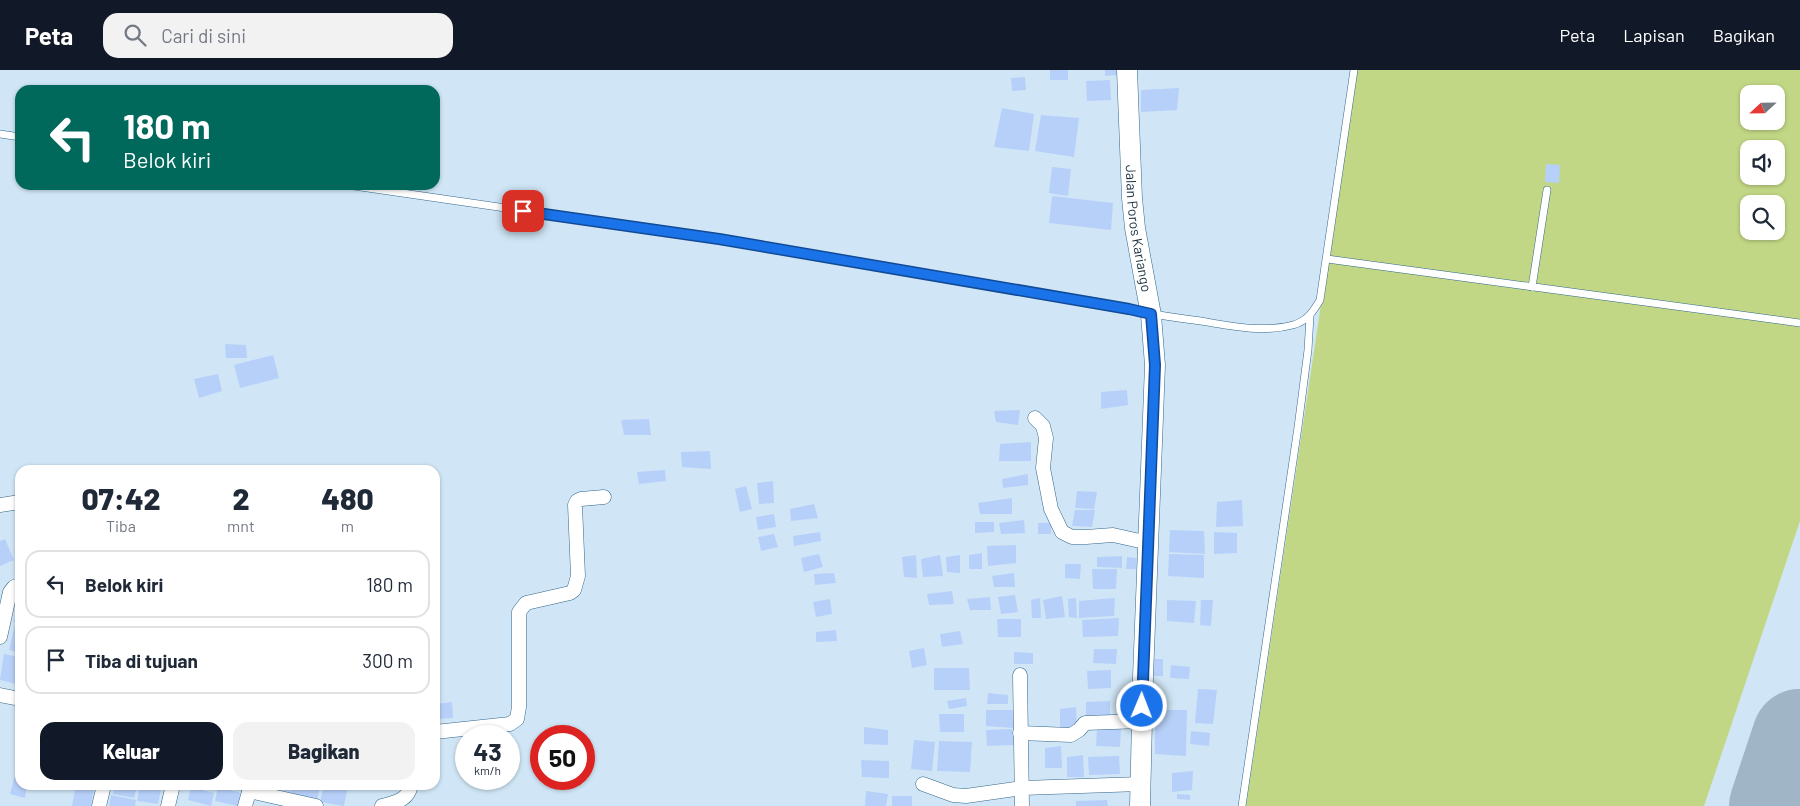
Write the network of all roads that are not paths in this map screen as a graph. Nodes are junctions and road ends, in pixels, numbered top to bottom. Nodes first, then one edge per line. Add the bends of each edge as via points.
1 (1127, 70) edge
2 (1354, 70) edge
3 (0, 134) edge
4 (15, 136) edge
5 (381, 190) edge
6 (1547, 190) dead end
7 (1327, 259) junction
8 (1532, 287) junction
9 (1151, 314) junction
10 (1310, 316) junction
11 (1800, 324) edge
12 (1035, 418) dead end
13 (604, 497) dead end
14 (15, 503) edge
15 (0, 505) edge
16 (1149, 543) junction
17 (15, 587) edge
18 (1, 630) edge
19 (1020, 674) dead end
20 (0, 695) edge
21 (15, 698) edge
22 (1142, 720) junction
23 (440, 731) edge
24 (1020, 733) junction
25 (923, 784) dead end
26 (1141, 784) junction
27 (1022, 788) junction
28 (103, 790) edge
29 (172, 790) edge
30 (249, 790) edge
31 (257, 790) edge
32 (410, 790) edge
33 (311, 805) edge
34 (99, 806) edge
35 (168, 806) edge
36 (245, 806) edge
37 (382, 806) edge
38 (1022, 806) edge
39 (1140, 806) edge
40 (1242, 806) edge

1 - 9 main road, Jalan Poros Kariango via 1132,198
2 - 7 lane
3 - 4 lane
5 - 9 lane via 719,239
6 - 8 lane
7 - 8 lane
7 - 10 lane via 1320,300
8 - 11 lane
9 - 10 lane via 1271,328 1293,325
9 - 16 main road, Jalan Poros Kariango via 1155,365
10 - 40 lane via 1298,427
12 - 16 street via 1044,426 1044,468 1051,509 1062,532 1072,537 1113,535
13 - 23 street via 581,499 575,505 578,576 574,590 526,602 519,612 517,719 510,724
14 - 15 street
16 - 22 main road, Jalan Poros Kariango
17 - 18 street via 10,592
19 - 24 street
20 - 21 street
22 - 24 street via 1085,723 1071,735
22 - 26 main road, Jalan Poros Kariango
24 - 27 street
25 - 27 street via 953,795 966,796
26 - 27 street
26 - 39 main road, Jalan Poros Kariango
27 - 38 street
28 - 34 street
29 - 35 street
30 - 36 street
31 - 33 street
32 - 37 street via 405,798

